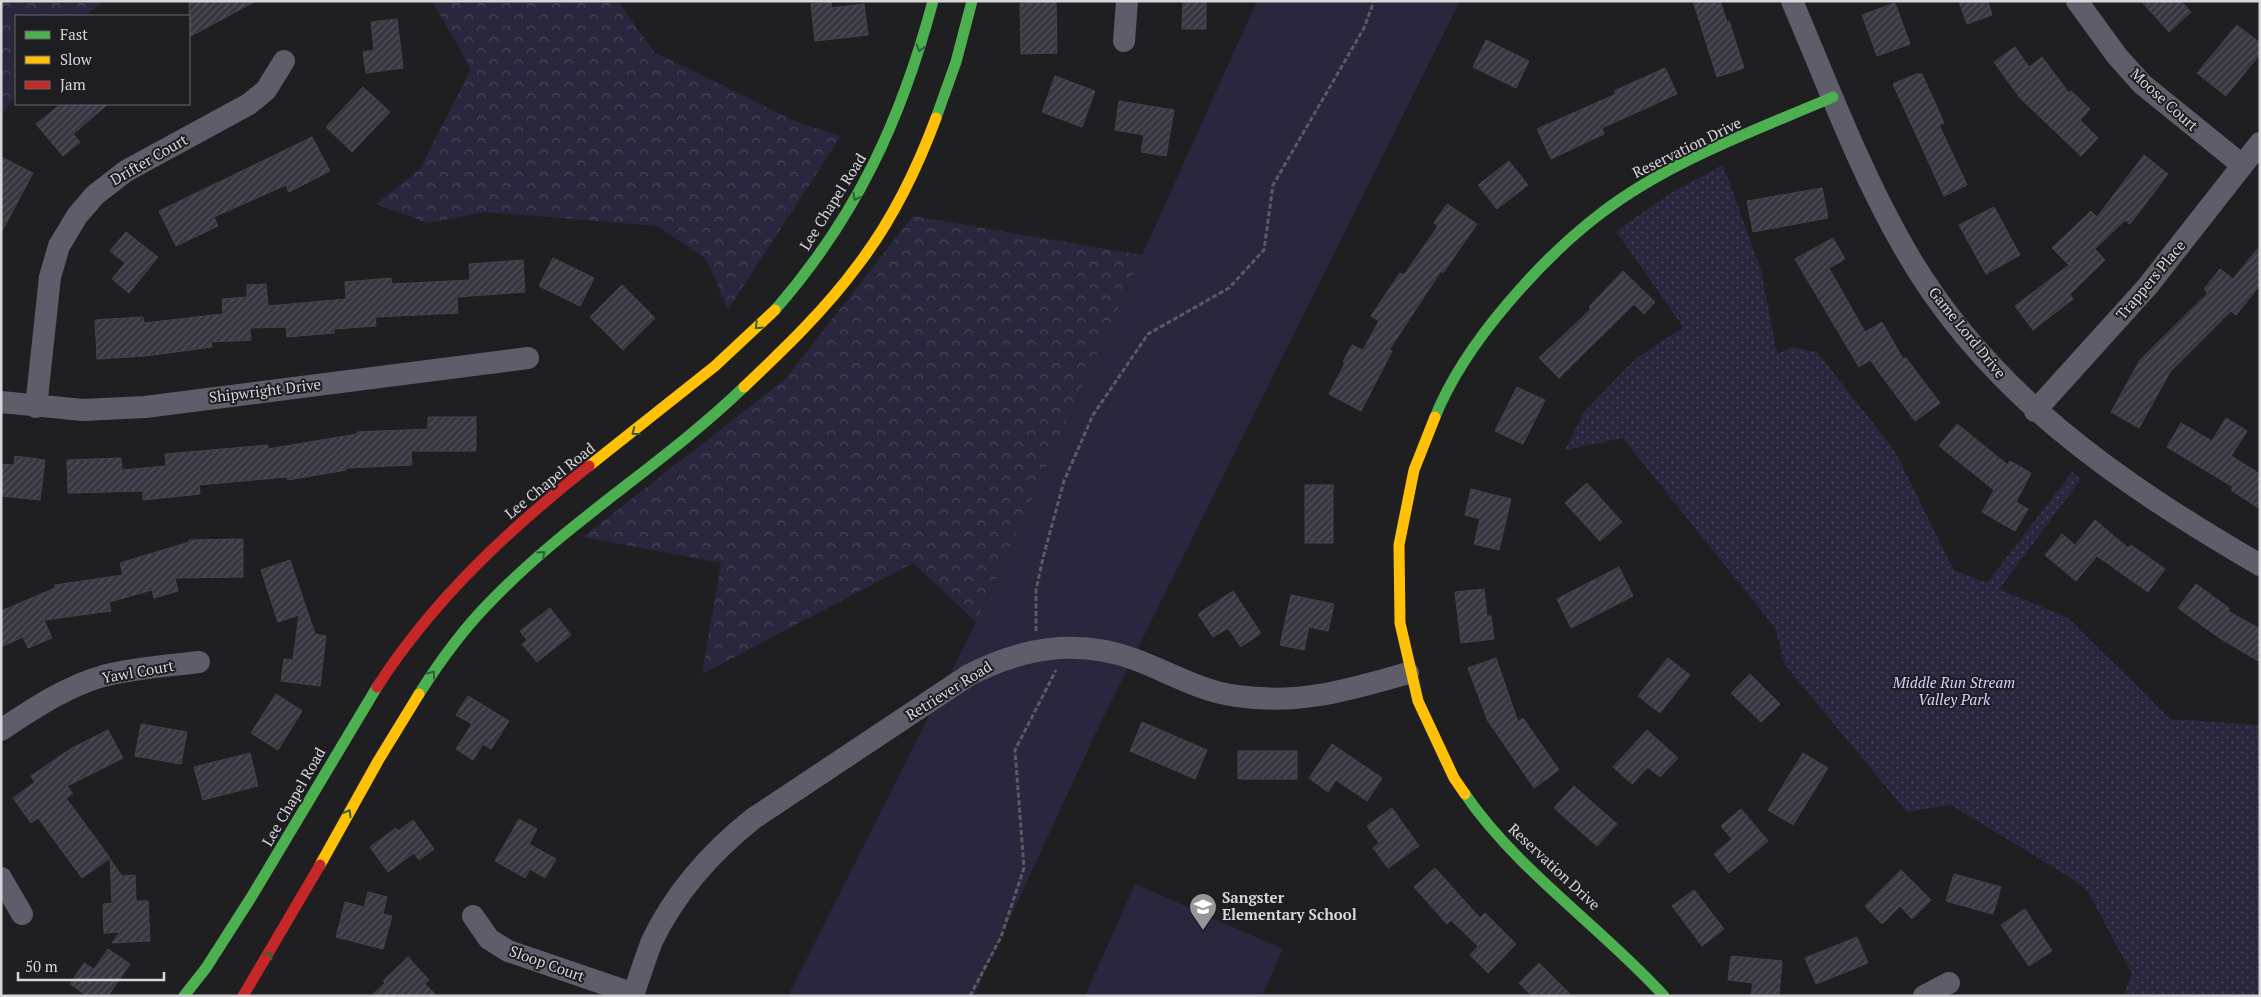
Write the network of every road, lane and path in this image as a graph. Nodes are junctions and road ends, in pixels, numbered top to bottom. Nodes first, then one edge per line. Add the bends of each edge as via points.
1 (933, 1) edge
2 (972, 1) edge
3 (1127, 1) edge
4 (1374, 1) edge
5 (1792, 1) edge
6 (2077, 1) edge
7 (1124, 41) dead end
8 (284, 61) dead end
9 (1833, 97) junction
10 (2260, 143) edge
11 (2242, 165) junction
12 (528, 358) dead end
13 (1, 402) edge
14 (36, 407) junction
15 (2035, 410) junction
16 (2260, 565) edge
17 (1036, 651) junction
18 (199, 662) dead end
19 (1056, 670) dead end
20 (1408, 673) junction
21 (1, 730) edge
22 (1, 878) edge
23 (22, 914) dead end
24 (473, 916) dead end
25 (1949, 983) dead end
26 (633, 995) edge
27 (184, 996) edge
28 (243, 996) edge
29 (970, 996) edge
30 (1664, 996) edge
31 (1924, 996) edge

1 -> 27 main road, Lee Chapel Road via 913,72 882,149 855,199 804,276 721,361 484,557 418,630 377,688 274,861
28 -> 2 main road via 286,928 337,833 428,679 466,629 557,534 693,433 752,382 817,316 850,276 878,236 906,186 951,77
3 - 7 street
4 - 17 path via 1364,28 1273,185 1264,250 1229,288 1148,334 1094,415 1064,481 1043,558 1036,590
5 - 9 street, Game Lord Drive
6 - 11 street, Moose Court via 2142,84
8 - 14 street, Drifter Court via 266,90 249,104 126,171 95,195 77,216 59,246 50,276
9 - 15 street, Game Lord Drive via 1880,203 1922,277 1985,360
9 - 20 main road, Reservation Drive via 1697,157 1634,191 1545,259 1489,322 1442,397 1418,454 1408,490 1397,591
10 - 11 street, Trappers Place
11 - 15 street, Trappers Place via 2147,287
12 - 14 street, Shipwright Drive via 146,407 83,410
13 - 14 street, Shipwright Drive
15 - 16 street, Game Lord Drive via 2134,486
17 - 20 street, Retriever Road via 1069,647 1114,653 1205,689 1270,700 1319,697
17 - 26 street, Retriever Road via 997,661 969,675 726,840 672,905 652,942
18 - 21 street, Yawl Court via 122,672 79,684
19 - 29 path via 1016,750 1024,868 1001,937
20 - 30 main road, Reservation Drive via 1425,722 1474,808 1513,853 1590,920
22 - 23 street
24 - 26 street, Sloop Court via 489,939 508,951
25 - 31 street

